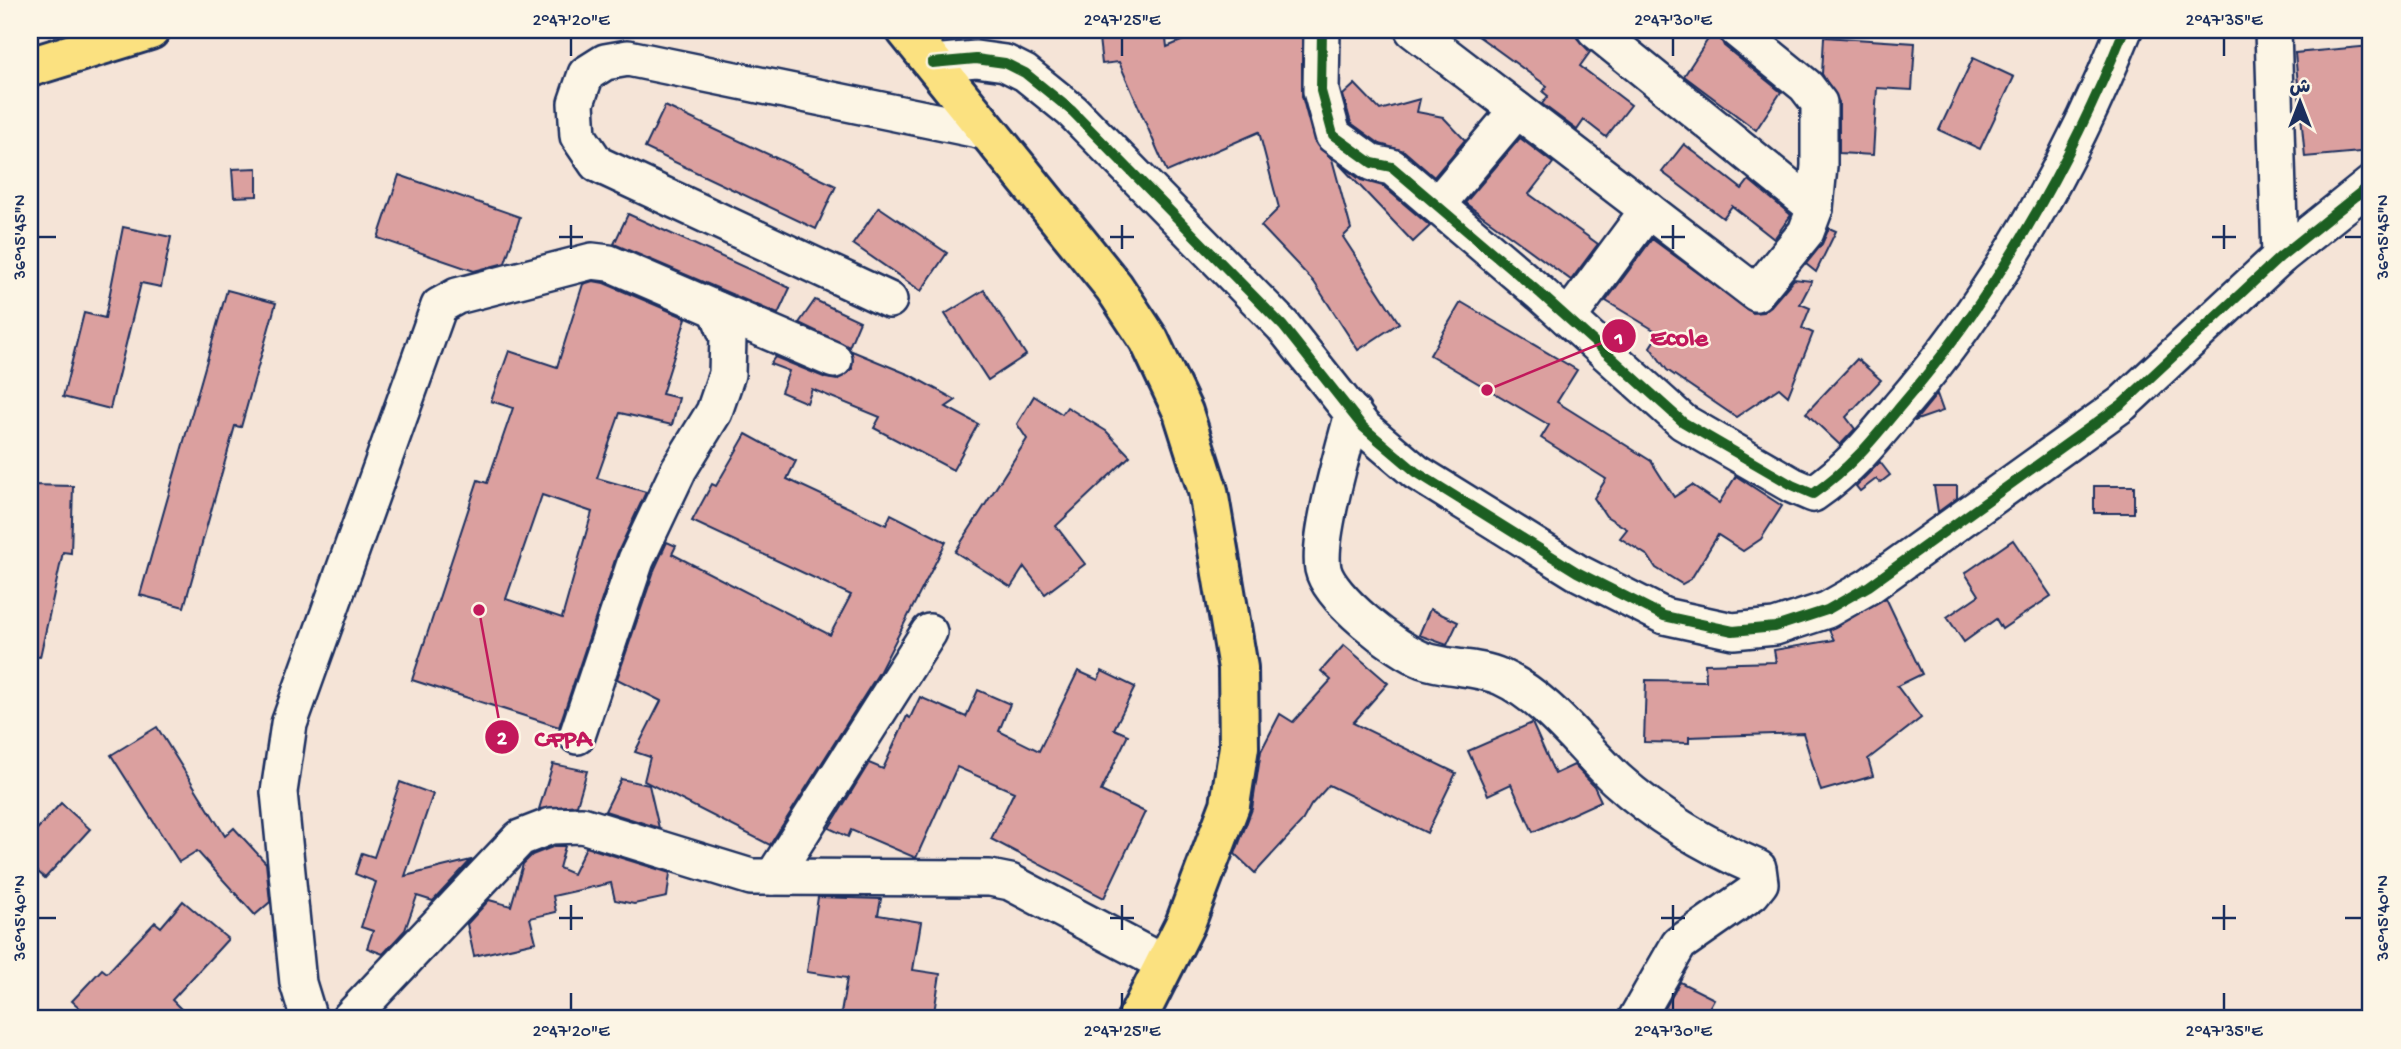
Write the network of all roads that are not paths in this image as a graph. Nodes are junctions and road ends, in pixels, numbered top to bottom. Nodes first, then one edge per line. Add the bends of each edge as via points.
1 (149, 30) edge
2 (906, 30) edge
3 (1322, 30) edge
4 (1413, 30) edge
5 (1595, 30) edge
6 (1737, 30) edge
7 (2124, 30) edge
8 (2273, 30) edge
9 (932, 63) junction
10 (30, 67) edge
11 (1517, 110) junction
12 (988, 132) junction
13 (2371, 184) edge
14 (1437, 205) junction
15 (1815, 208) junction
16 (1648, 210) junction
17 (2280, 257) junction
18 (889, 300) dead end
19 (717, 310) junction
20 (1567, 318) junction
21 (834, 360) dead end
22 (1353, 414) junction
23 (929, 632) dead end
24 (577, 736) dead end
25 (773, 877) junction
26 (1165, 964) junction
27 (309, 1019) edge
28 (349, 1019) edge
29 (1137, 1019) edge
30 (1636, 1019) edge

1 - 10 main road
2 - 9 main road
3 - 14 street via 1321,91 1333,135 1372,163 1392,167
4 - 11 street
5 - 15 street
6 - 15 street via 1806,86 1819,103
7 - 20 street via 2035,214 1978,307 1845,472 1813,494 1683,422
8 - 17 street
9 - 12 main road
9 - 22 street via 976,59 1005,63 1072,111 1283,326
11 - 14 street
11 - 16 street
12 - 18 street via 628,58 605,62 586,74 576,103 578,136 597,164
12 - 26 main road via 1114,287 1149,341 1183,411 1208,491 1238,668 1239,747 1230,805
13 - 17 street
14 - 20 street
15 - 16 street via 1806,232 1756,293
16 - 20 street
17 - 22 street via 2122,404 1869,586 1828,610 1776,627 1733,631 1664,616 1577,572 1416,472
19 - 21 street
19 - 24 street via 728,337 727,374 714,411 679,469 636,560
19 - 27 street via 609,262 592,261 457,296 439,306 289,724 279,792 298,983
22 - 30 street via 1326,526 1323,569 1335,594 1423,660 1502,678 1534,699 1658,816 1706,845 1758,868 1760,883 1752,893 1679,944
23 - 25 street
25 - 26 street via 1010,882
25 - 28 street via 751,877 582,825 551,826 520,838
26 - 29 main road

